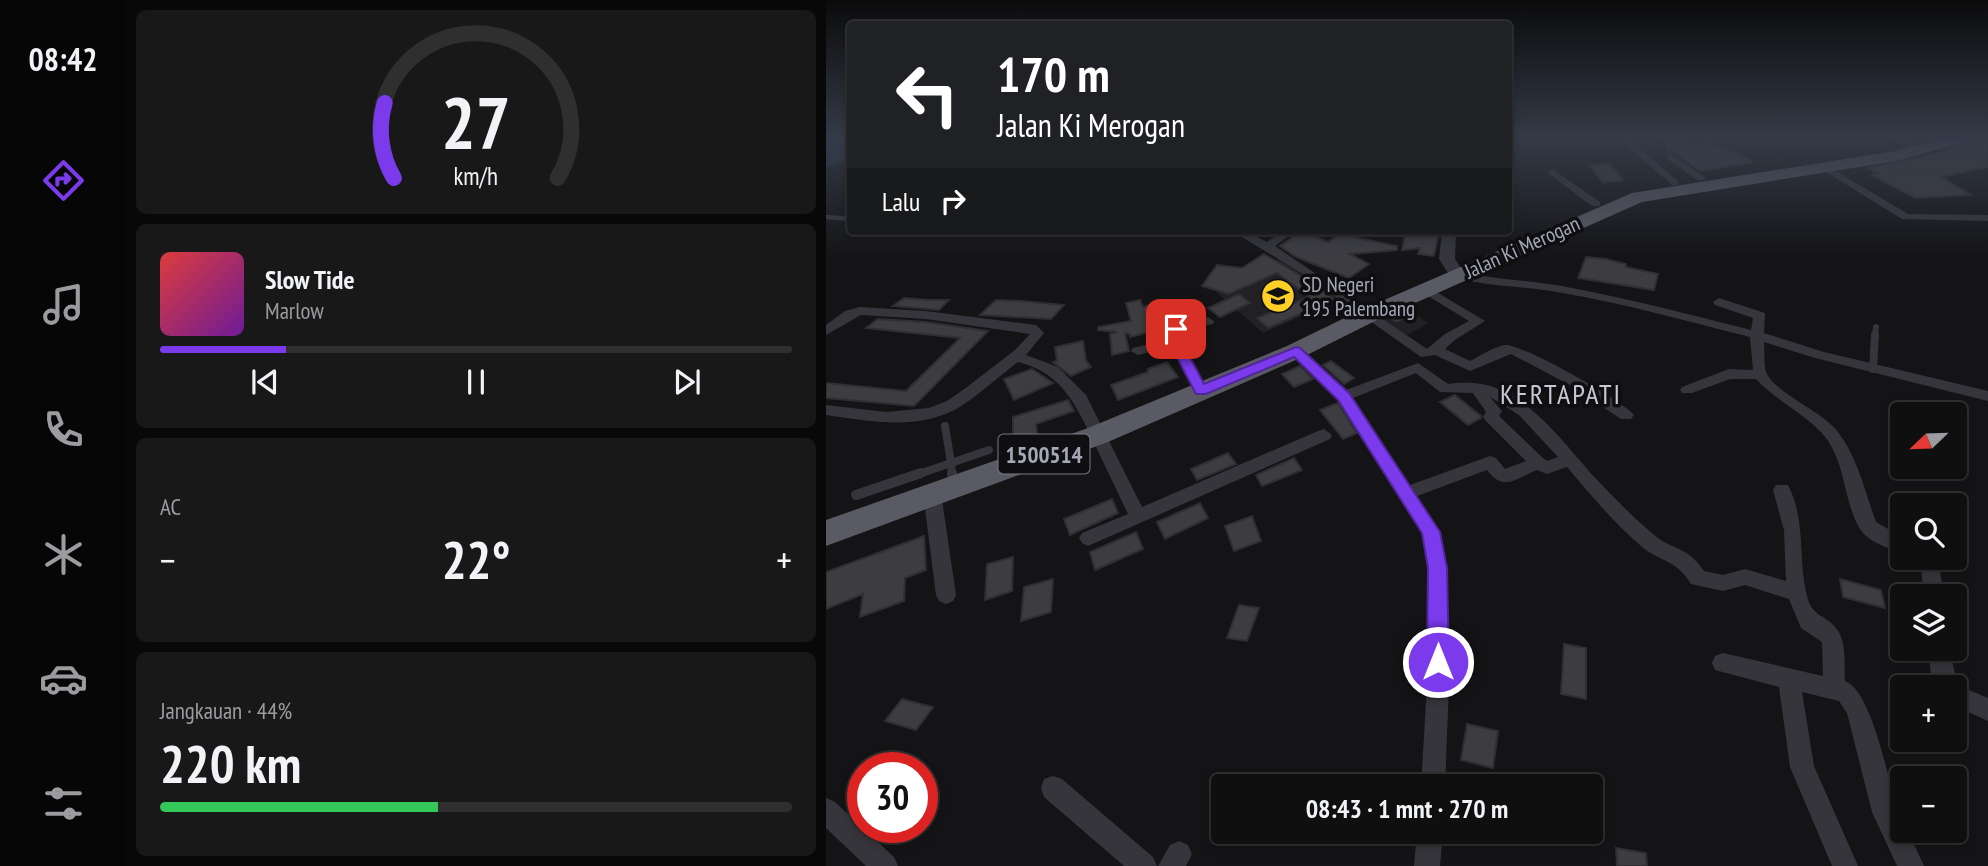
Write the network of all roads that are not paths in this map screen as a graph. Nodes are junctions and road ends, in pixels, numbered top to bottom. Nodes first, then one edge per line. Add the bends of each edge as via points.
1 (1561, 178) edge
2 (1670, 178) edge
3 (1707, 178) edge
4 (1753, 178) edge
5 (1843, 178) edge
6 (1702, 179) joint
7 (1675, 183) junction
8 (1596, 204) junction
9 (826, 217) edge
10 (1988, 218) edge
11 (847, 219) edge
12 (1246, 235) edge
13 (1284, 235) edge
14 (1449, 235) edge
15 (1270, 245) junction
16 (1457, 272) junction
17 (1420, 289) junction
18 (1719, 302) dead end
19 (1376, 309) junction
20 (1208, 321) dead end
21 (1876, 327) dead end
22 (826, 331) edge
23 (1757, 335) junction
24 (1175, 342) junction
25 (1436, 350) junction
26 (1138, 351) dead end
27 (1296, 351) junction
28 (1015, 357) junction
29 (1258, 365) junction
30 (1873, 369) junction
31 (1760, 375) junction
32 (1479, 390) junction
33 (1687, 390) dead end
34 (1201, 391) junction
35 (1344, 396) junction
36 (1988, 396) edge
37 (826, 410) edge
38 (1626, 415) dead end
39 (945, 426) dead end
40 (1098, 435) junction
41 (1324, 435) dead end
42 (989, 450) dead end
43 (1568, 460) junction
44 (1538, 463) junction
45 (945, 480) junction
46 (1783, 490) dead end
47 (1407, 493) junction
48 (856, 495) dead end
49 (1138, 517) junction
50 (826, 533) edge
51 (1088, 538) dead end
52 (1890, 540) edge
53 (1796, 593) junction
54 (946, 595) dead end
55 (1723, 663) dead end
56 (1788, 680) junction
57 (1834, 688) junction
58 (1967, 700) edge
59 (1988, 710) edge
60 (1434, 774) edge
61 (1054, 788) dead end
62 (826, 811) edge
63 (1429, 844) edge
64 (885, 866) edge
65 (1144, 866) edge
66 (1427, 866) edge
67 (1845, 866) edge
68 (1911, 866) edge

1 - 8 street
2 - 7 street
3 - 6 highway, Jalan Ki Merogan / 1500514
4 - 16 highway, Jalan Ki Merogan / 1500514 via 1638,197
5 - 10 street via 1906,217
6 - 7 highway, Jalan Ki Merogan / 1500514
7 - 8 highway, Jalan Ki Merogan / 1500514
8 - 16 highway, Jalan Ki Merogan / 1500514
9 - 11 lane
12 - 15 street
13 - 15 street
14 - 16 street via 1447,260
15 - 19 street
16 - 17 highway, Jalan Ki Merogan / 1500514
16 - 23 street via 1479,280 1608,298
17 - 19 highway, Jalan Ki Merogan / 1500514
17 - 19 highway, Jalan Ki Merogan / 1500514
17 - 25 street via 1479,321
18 - 23 street via 1760,316
19 - 25 street via 1392,334 1426,354
19 - 27 highway, Jalan Ki Merogan / 1500514
19 - 29 highway, Jalan Ki Merogan / 1500514 via 1294,341
20 - 24 street via 1177,328
21 - 30 lane
22 - 28 street via 860,311 1034,329 1035,338
23 - 30 street
23 - 31 street
24 - 26 street
24 - 34 street
25 - 38 street via 1470,367 1506,349 1514,350
27 - 29 highway, Jalan Ki Merogan / 1500514
27 - 35 street
28 - 37 street via 960,399 930,413 892,416
28 - 40 street via 1053,368 1081,399
29 - 34 highway, Jalan Ki Merogan / 1500514
30 - 36 street
31 - 33 street via 1724,374
31 - 52 street via 1832,435 1847,462 1868,526
32 - 35 street via 1445,388 1418,366
32 - 43 street via 1496,393 1524,411
32 - 44 street via 1494,411 1491,417
34 - 40 highway, Jalan Ki Merogan / 1500514
35 - 47 street
39 - 45 lane
40 - 45 highway, Jalan Ki Merogan / 1500514
40 - 49 street
41 - 49 street
42 - 45 lane
43 - 44 street via 1547,468
43 - 53 street via 1649,542 1688,562 1698,578 1723,583 1745,577
44 - 47 street via 1503,477 1490,462
45 - 48 lane
45 - 50 highway, Jalan Ki Merogan / 1500514
45 - 54 street
46 - 53 street via 1793,530
47 - 60 street via 1431,532 1437,568
49 - 51 street
53 - 57 street via 1808,621 1832,639
55 - 56 street
56 - 57 street
56 - 67 street via 1802,767
57 - 68 street via 1846,692 1857,708 1885,812
58 - 59 street
61 - 65 street
62 - 64 street
63 - 66 street

